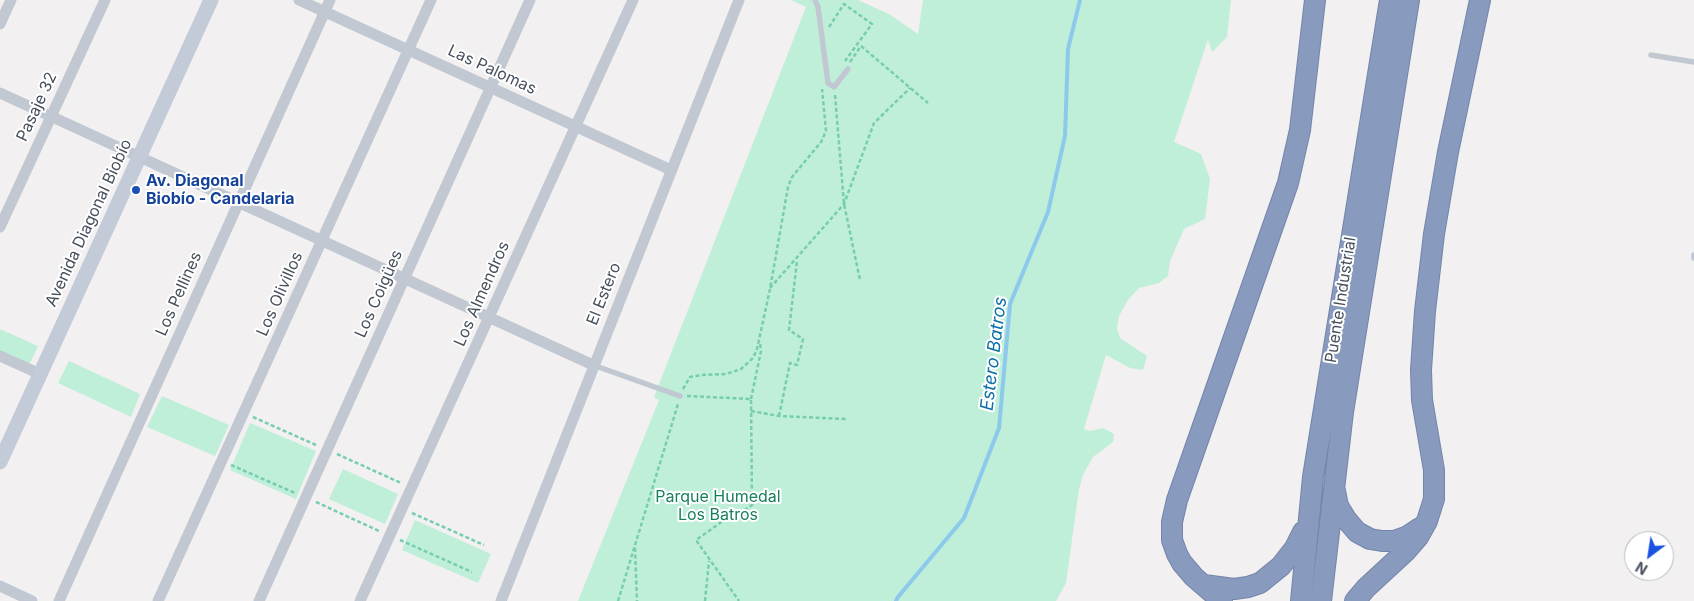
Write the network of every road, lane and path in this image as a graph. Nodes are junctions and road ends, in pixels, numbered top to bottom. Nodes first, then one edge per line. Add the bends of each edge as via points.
1 (11, 0) edge
2 (105, 0) edge
3 (211, 0) edge
4 (299, 0) edge
5 (330, 0) edge
6 (432, 0) edge
7 (530, 0) edge
8 (633, 0) edge
9 (739, 0) edge
10 (815, 0) edge
11 (1315, 0) edge
12 (1390, 0) edge
13 (1409, 0) edge
14 (1481, 4) edge
15 (325, 12) junction
16 (0, 24) edge
17 (820, 25) junction
18 (409, 50) junction
19 (1651, 55) dead end
20 (846, 59) junction
21 (1694, 62) edge
22 (842, 65) dead end
23 (848, 69) dead end
24 (822, 86) dead end
25 (834, 87) junction
26 (491, 88) junction
27 (910, 88) junction
28 (0, 93) edge
29 (928, 103) dead end
30 (51, 116) junction
31 (575, 126) junction
32 (139, 157) junction
33 (671, 170) junction
34 (238, 202) junction
35 (844, 204) junction
36 (0, 227) edge
37 (322, 241) junction
38 (797, 259) junction
39 (404, 278) junction
40 (860, 280) dead end
41 (770, 289) junction
42 (489, 317) junction
43 (760, 340) junction
44 (0, 356) edge
45 (594, 365) junction
46 (40, 374) junction
47 (680, 396) junction
48 (751, 399) junction
49 (751, 411) junction
50 (779, 416) junction
51 (846, 419) dead end
52 (0, 462) edge
53 (222, 462) junction
54 (1334, 483) junction
55 (305, 497) junction
56 (402, 508) junction
57 (1427, 521) junction
58 (1307, 525) junction
59 (390, 535) junction
60 (635, 544) junction
61 (484, 545) dead end
62 (710, 560) junction
63 (472, 572) dead end
64 (1204, 584) junction
65 (0, 586) edge
66 (32, 601) edge
67 (59, 601) edge
68 (158, 601) edge
69 (259, 601) edge
70 (360, 601) edge
71 (501, 601) edge
72 (618, 601) edge
73 (636, 601) edge
74 (705, 601) edge
75 (739, 601) edge
76 (1222, 601) edge
77 (1300, 601) edge
78 (1321, 601) edge
79 (1355, 601) edge

1 - 16 street
2 - 30 street, Pasaje 32
3 - 32 main road, Avenida Diagonal Biobío
4 - 15 street, Las Palomas
5 - 15 street, Los Pellines
6 - 18 street, Los Olivillos
7 - 26 street, Los Coigües
8 - 31 street, Los Almendros
9 - 33 street, El Estero
10 - 17 lane
11 - 64 highway via 1300,130 1288,183 1172,522 1176,554 1188,572
12 - 58 highway, Puente Industrial
13 - 54 highway, Puente Industrial via 1342,412
14 - 57 highway via 1448,152 1424,310 1422,400 1435,480 1434,499
15 - 18 street, Las Palomas
15 - 34 street, Los Pellines
17 - 20 path via 828,29 844,4 872,24
17 - 25 lane via 828,83
18 - 26 street, Las Palomas
18 - 37 street, Los Olivillos
19 - 21 lane
20 - 22 path
20 - 27 path via 850,62 861,46
23 - 25 lane
24 - 41 path via 826,130 822,142 792,177 788,187
25 - 35 path
26 - 31 street, Las Palomas
26 - 39 street, Los Coigües
27 - 29 path
27 - 35 path via 874,123
28 - 30 street
30 - 32 street
30 - 36 street, Pasaje 32
31 - 33 street, Las Palomas
31 - 42 street, Los Almendros
32 - 34 street
32 - 46 main road, Avenida Diagonal Biobío
33 - 45 street, El Estero
34 - 37 street
34 - 67 street, Los Pellines
35 - 38 path
35 - 40 path
37 - 39 street
37 - 53 street, Los Olivillos
38 - 41 path
38 - 50 path via 789,330 803,339 797,365 790,363
39 - 42 street
39 - 55 street, Los Coigües
41 - 43 path
42 - 45 street
42 - 56 street, Los Almendros
43 - 47 path via 753,358 741,369 726,374 690,377
43 - 48 path via 761,351
44 - 46 street
45 - 47 lane
45 - 71 street, El Estero
46 - 52 main road, Avenida Diagonal Biobío
47 - 48 path
47 - 60 path
48 - 49 path
49 - 50 path
49 - 62 path via 752,505 736,516 734,513 696,540
50 - 51 path
53 - 55 path
53 - 68 street, Los Olivillos
54 - 57 highway via 1338,506 1346,519 1357,532 1370,539 1382,542 1401,539
54 - 78 highway, Puente Industrial
55 - 59 path
55 - 69 street, Los Coigües
56 - 59 street, Los Almendros
56 - 61 path
57 - 79 highway via 1412,545
58 - 64 highway via 1288,558 1260,583 1234,589
58 - 77 highway, Puente Industrial
59 - 63 path
59 - 70 street, Los Almendros
60 - 72 path
60 - 73 path
62 - 74 path
62 - 75 path
64 - 76 highway
65 - 66 street

